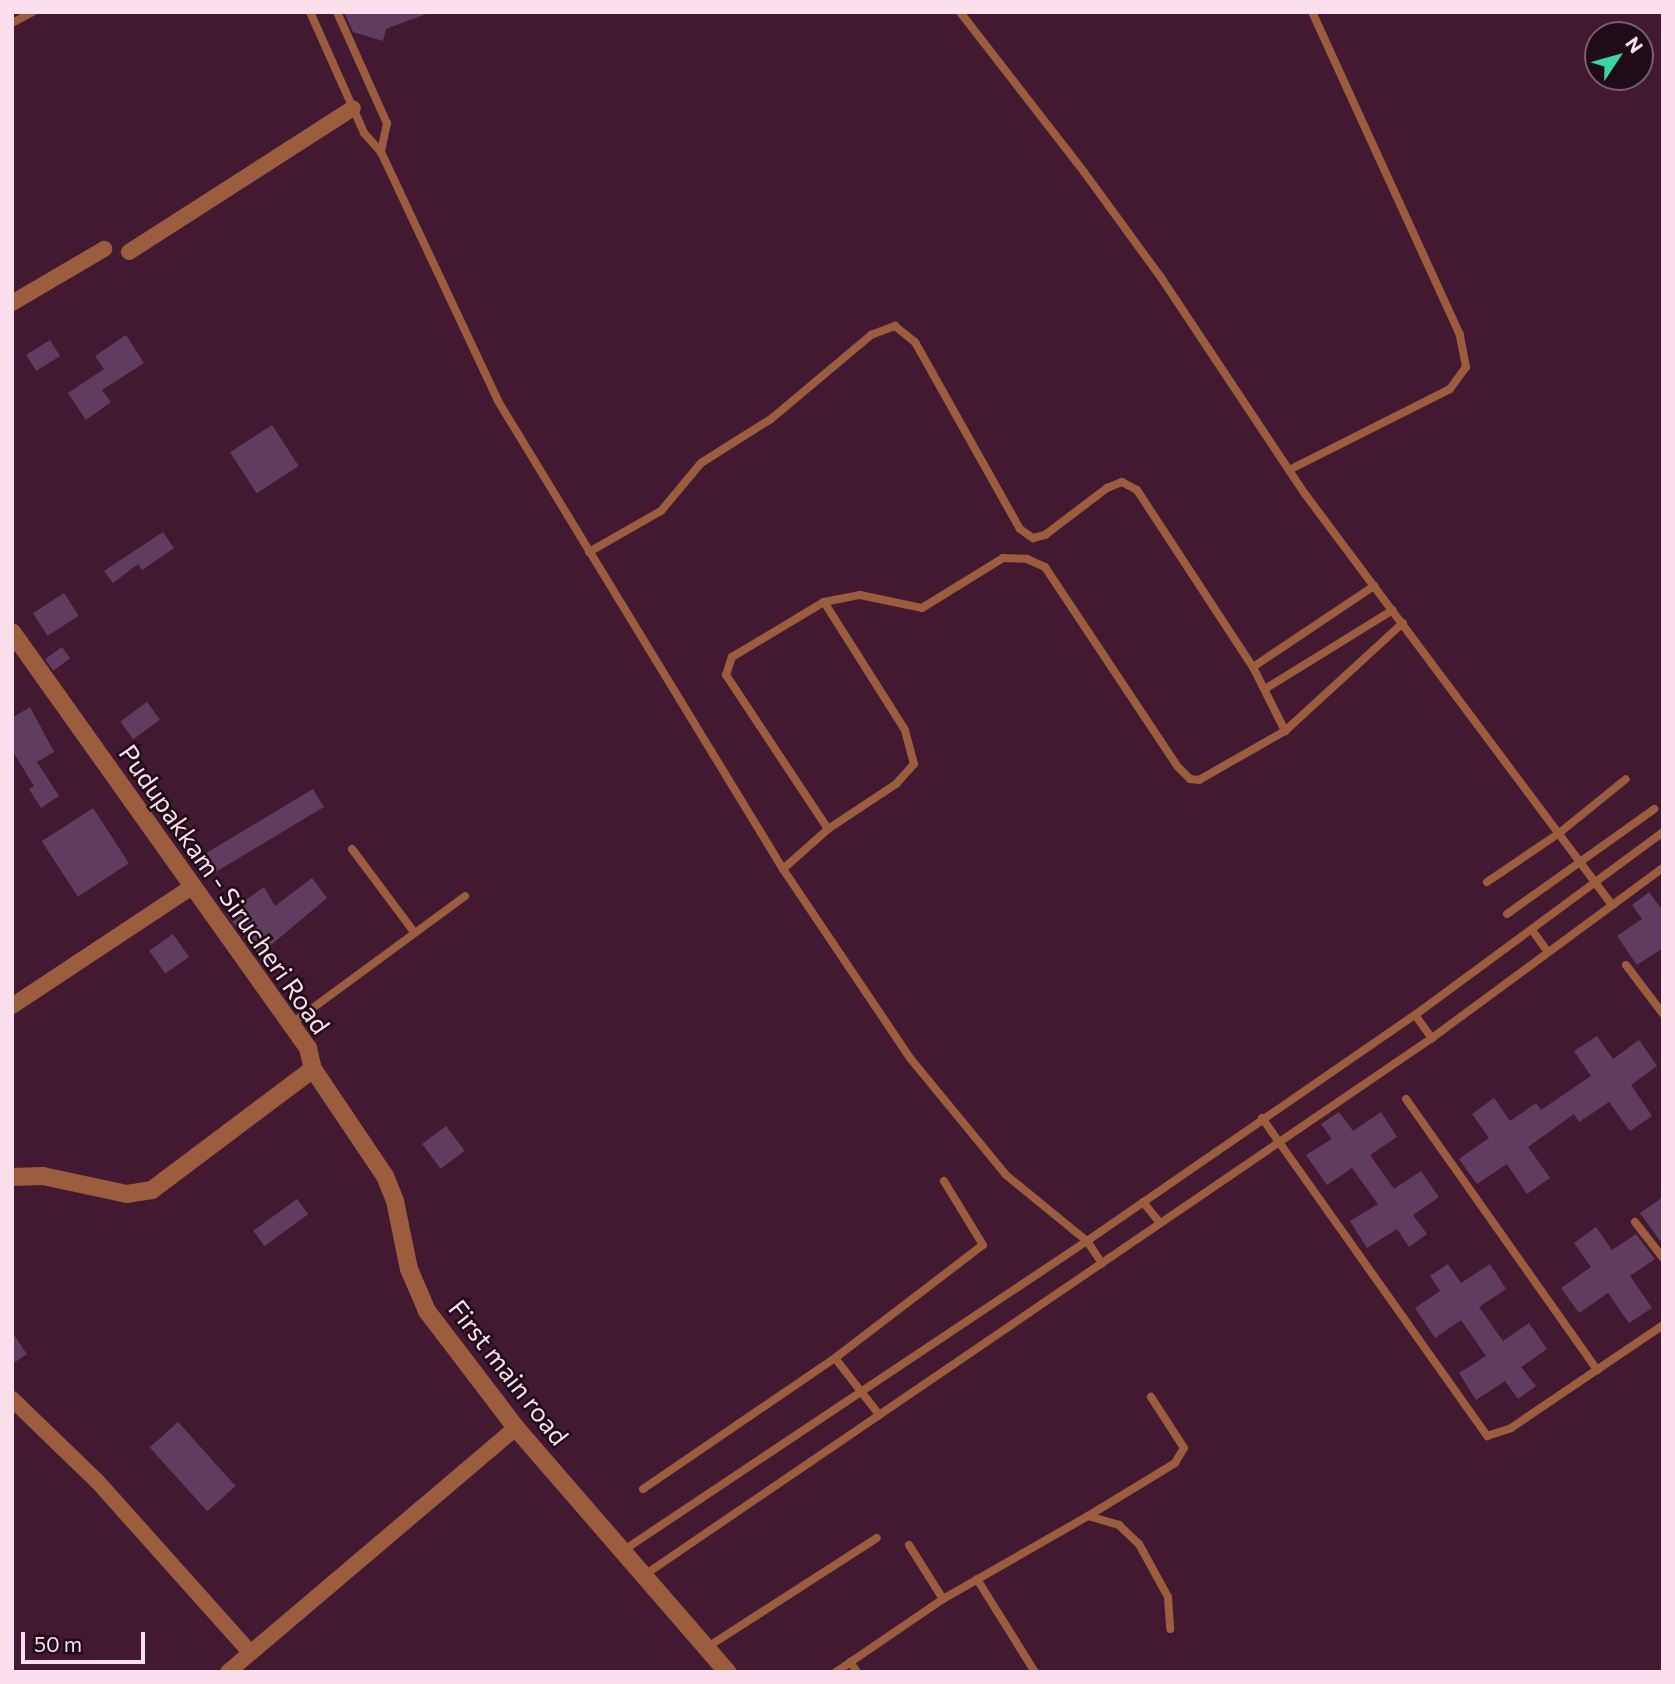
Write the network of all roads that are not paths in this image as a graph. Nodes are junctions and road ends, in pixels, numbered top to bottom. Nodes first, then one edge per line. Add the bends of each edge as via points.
1 (33, 12) edge
2 (310, 12) edge
3 (338, 12) edge
4 (960, 12) edge
5 (1312, 12) edge
6 (12, 23) edge
7 (353, 108) junction
8 (381, 152) junction
9 (104, 249) dead end
10 (129, 252) dead end
11 (12, 303) edge
12 (1289, 470) junction
13 (589, 551) junction
14 (1374, 586) junction
15 (824, 602) junction
16 (1393, 610) junction
17 (1403, 623) junction
18 (12, 632) edge
19 (1253, 667) junction
20 (1265, 689) junction
21 (1285, 731) junction
22 (1626, 779) dead end
23 (1654, 809) dead end
24 (828, 829) junction
25 (1663, 832) edge
26 (1558, 834) junction
27 (352, 849) dead end
28 (1579, 862) junction
29 (1663, 868) edge
30 (783, 869) junction
31 (1487, 881) dead end
32 (1595, 883) junction
33 (191, 887) junction
34 (465, 896) dead end
35 (1612, 905) junction
36 (1507, 914) dead end
37 (1532, 930) junction
38 (414, 932) junction
39 (1548, 953) junction
40 (1626, 965) dead end
41 (12, 1006) edge
42 (1663, 1014) edge
43 (1415, 1015) junction
44 (291, 1024) junction
45 (1432, 1038) junction
46 (313, 1069) junction
47 (1406, 1099) dead end
48 (1262, 1118) junction
49 (1278, 1142) junction
50 (12, 1177) edge
51 (944, 1181) dead end
52 (1143, 1202) junction
53 (1635, 1222) dead end
54 (1160, 1223) junction
55 (1087, 1241) junction
56 (1663, 1258) edge
57 (1102, 1263) junction
58 (1663, 1325) edge
59 (835, 1358) junction
60 (1597, 1370) junction
61 (861, 1390) junction
62 (1151, 1397) dead end
63 (14, 1403) edge
64 (877, 1412) junction
65 (516, 1428) junction
66 (643, 1489) dead end
67 (1088, 1516) junction
68 (877, 1538) dead end
69 (909, 1545) dead end
70 (624, 1550) junction
71 (643, 1576) junction
72 (977, 1579) junction
73 (943, 1599) junction
74 (1170, 1629) dead end
75 (706, 1648) junction
76 (250, 1652) junction
77 (850, 1662) junction
78 (228, 1672) edge
79 (727, 1672) edge
80 (836, 1672) edge
81 (857, 1672) edge
82 (1035, 1672) edge

1 - 6 lane
2 - 7 lane
3 - 8 lane via 387,123
4 - 12 lane via 1013,75 1162,279
5 - 12 lane via 1467,354 1466,367 1450,389
7 - 8 lane via 364,133
7 - 10 street
8 - 13 lane via 498,401
9 - 11 street
12 - 14 lane
13 - 19 lane via 650,519 701,463 771,419 871,335 895,326 915,342 1020,530 1033,538 1045,535 1107,488 1130,484
13 - 30 lane
14 - 16 lane
14 - 19 lane
15 - 21 lane via 879,596 922,608 1003,558 1027,559 1045,567 1184,775 1199,780 1210,776
15 - 24 lane via 905,730 914,764 896,784
15 - 24 lane via 733,657 726,676
16 - 17 lane
16 - 20 lane
17 - 21 lane
17 - 26 lane
18 - 33 street, Pudupakkam - Sirucheri Road
19 - 20 lane
20 - 21 lane
22 - 26 lane
23 - 28 lane
24 - 30 lane
25 - 32 lane
26 - 28 lane
26 - 31 lane
27 - 38 lane
28 - 32 lane
28 - 36 lane
29 - 35 lane
30 - 55 lane via 910,1058 1006,1175
32 - 35 lane
32 - 37 lane
33 - 41 street
33 - 44 street, Pudupakkam - Sirucheri Road
34 - 38 lane
35 - 39 lane
37 - 39 lane
37 - 43 lane
38 - 44 lane
39 - 45 lane
40 - 42 lane
43 - 45 lane
43 - 48 lane
44 - 46 street, Pudupakkam - Sirucheri Road via 308,1048
45 - 49 lane
46 - 50 street, Pudupakkam - Sirucheri Road via 152,1190 127,1194 43,1176
46 - 65 street, First main road via 385,1176 409,1269 427,1311
47 - 60 lane
48 - 49 lane
48 - 52 lane
49 - 54 lane
49 - 60 lane via 1487,1436 1511,1428
51 - 59 lane via 983,1245
52 - 54 lane
52 - 55 lane
53 - 56 lane
54 - 57 lane
55 - 57 lane
55 - 61 lane
57 - 64 lane
58 - 60 lane
59 - 61 lane
59 - 66 lane
61 - 64 lane
61 - 70 lane
62 - 67 lane via 1184,1448 1175,1463
63 - 76 street via 97,1481
64 - 71 lane
65 - 70 street, First main road
65 - 76 street
67 - 72 lane
67 - 74 lane via 1119,1525 1139,1544 1168,1597
68 - 75 lane
69 - 73 lane
70 - 71 street, First main road
71 - 75 street, First main road
72 - 73 lane
72 - 82 lane
73 - 77 lane
75 - 79 street, First main road
76 - 78 street
77 - 80 lane
77 - 81 lane

